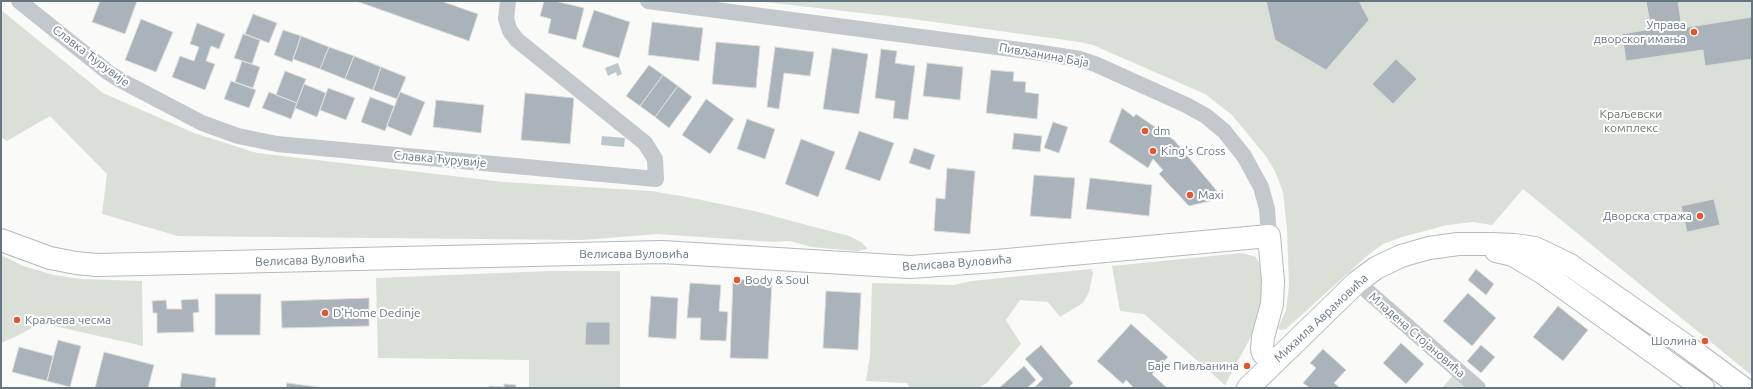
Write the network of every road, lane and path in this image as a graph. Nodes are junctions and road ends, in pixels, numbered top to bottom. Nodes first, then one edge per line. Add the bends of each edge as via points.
1 (19, 1) edge
2 (508, 1) edge
3 (648, 1) edge
4 (1269, 236) junction
5 (1, 240) edge
6 (1470, 245) junction
7 (1357, 282) junction
8 (1272, 364) junction
9 (1752, 381) edge
10 (1248, 388) edge
11 (1478, 388) edge
12 (1702, 388) edge
13 (1743, 388) edge
14 (1748, 388) edge

1 - 2 street, Славка Ћурувије via 109,73 202,123 238,136 277,144 656,179 655,159 645,143 513,35 506,19
3 - 4 street, Пивљанина Баја via 1035,52 1095,64 1186,105 1206,116 1224,132 1244,156 1261,187 1267,208
4 - 5 street, Велисава Вуловића via 910,267 662,252 97,265 50,258
4 - 8 street, Пивљанина Баја via 1273,281 1272,304 1262,349
6 - 7 street, Михаила Аврамовића via 1444,245 1401,256 1376,268
6 - 12 street via 1513,255 1543,272
6 - 13 street via 1515,245 1535,248 1570,265
7 - 8 street, Михаила Аврамовића
7 - 11 street, Младена Стојановића
8 - 10 street, Михаила Аврамовића
9 - 14 street

